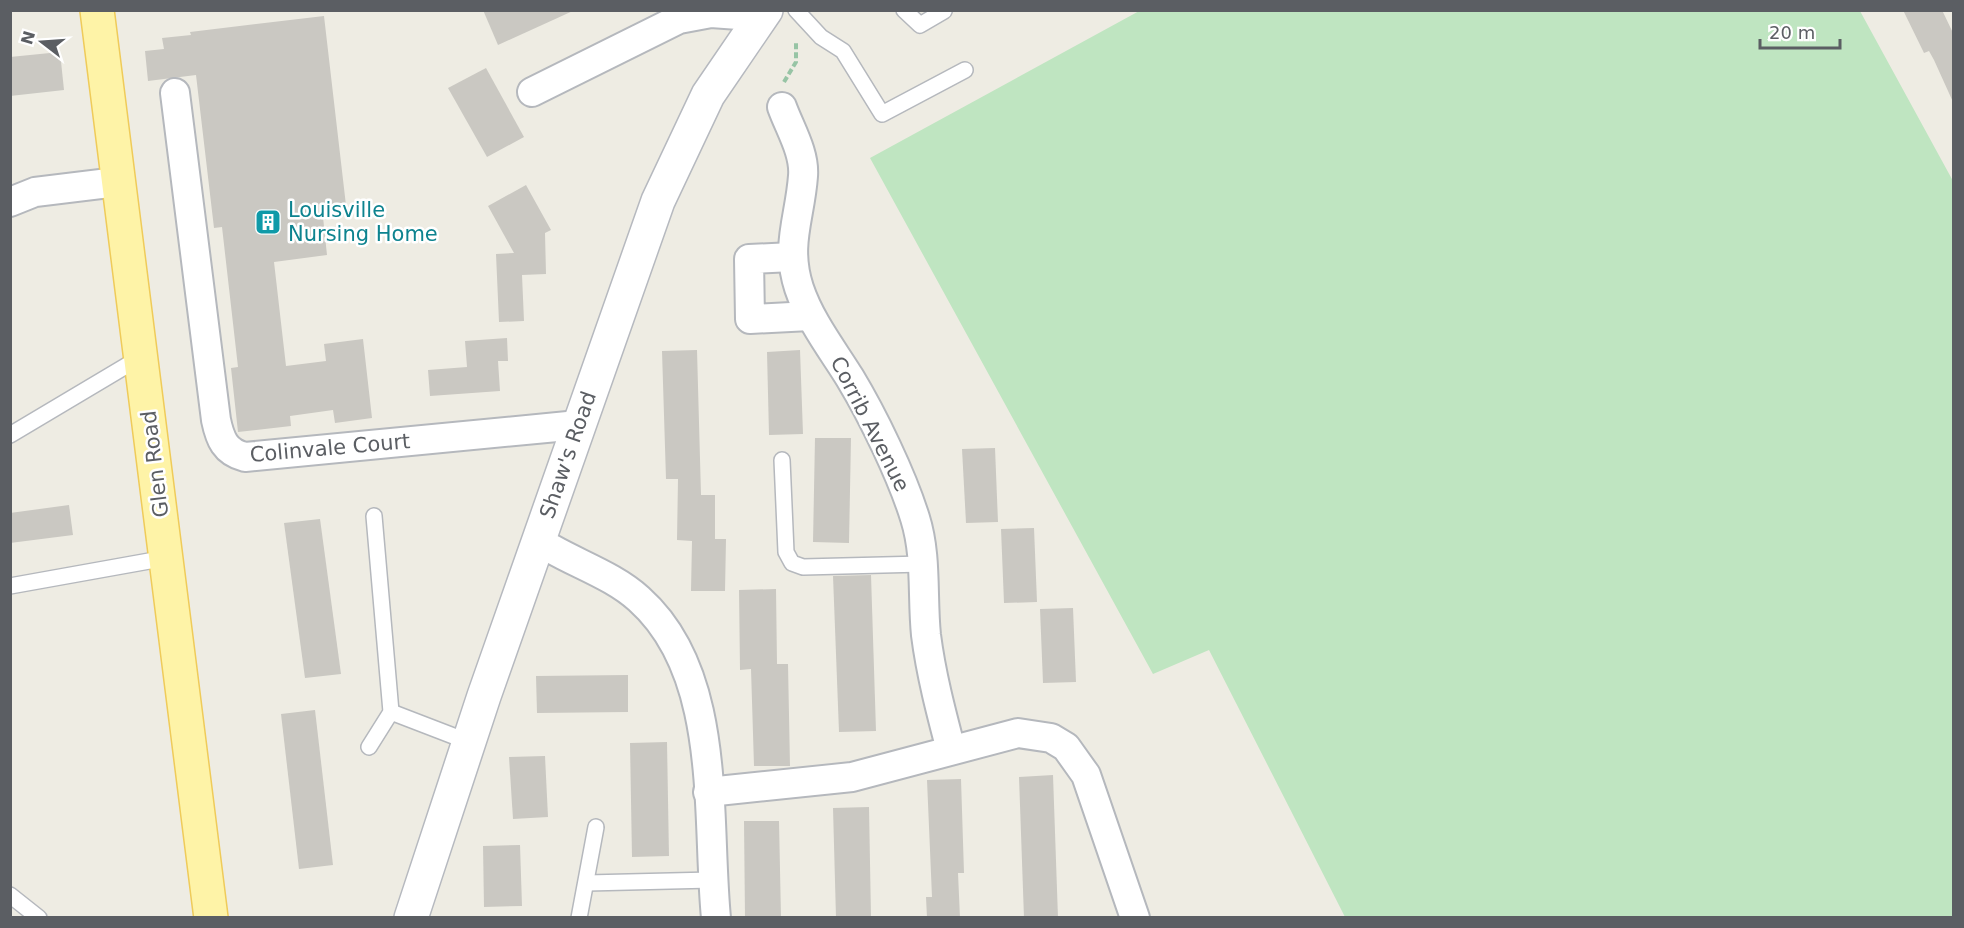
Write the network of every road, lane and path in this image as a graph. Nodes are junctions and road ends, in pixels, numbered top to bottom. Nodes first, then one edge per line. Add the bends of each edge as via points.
1 (97, 10) edge
2 (796, 10) edge
3 (903, 10) edge
4 (944, 11) edge
5 (762, 15) edge
6 (795, 36) dead end
7 (965, 70) dead end
8 (532, 92) dead end
9 (175, 93) dead end
10 (782, 108) joint
11 (117, 182) junction
12 (10, 202) edge
13 (792, 257) junction
14 (810, 316) junction
15 (141, 357) junction
16 (578, 424) junction
17 (10, 435) edge
18 (782, 460) dead end
19 (374, 516) dead end
20 (537, 544) junction
21 (166, 558) junction
22 (923, 564) junction
23 (10, 586) edge
24 (391, 712) junction
25 (469, 742) junction
26 (369, 747) dead end
27 (951, 750) junction
28 (708, 792) junction
29 (596, 827) dead end
30 (712, 880) junction
31 (587, 883) junction
32 (10, 895) edge
33 (39, 918) edge
34 (211, 918) edge
35 (411, 918) edge
36 (579, 918) edge
37 (716, 918) edge
38 (1135, 918) edge

1 - 11 main road, Glen Road
2 - 7 lane via 821,37 843,51 882,114
3 - 4 lane via 920,25
5 - 8 street via 711,13 678,19
5 - 16 street, Shaw's Road via 708,94 685,140 658,201
6 - 10 path via 796,62 778,94
9 - 16 street, Colinvale Court via 216,420 224,445 234,454 245,457
10 - 13 street, Corrib Avenue via 802,159
11 - 12 street via 35,192
11 - 15 main road, Glen Road
13 - 14 street, Corrib Avenue
13 - 14 street via 749,259 750,319
14 - 22 street, Corrib Avenue via 852,381 902,483 918,529
15 - 17 lane
15 - 21 main road, Glen Road
16 - 20 street, Shaw's Road
18 - 22 lane via 786,552 792,563 802,567
19 - 24 lane
20 - 25 street, Shaw's Road
20 - 28 street via 608,578 637,597 661,620 678,648 692,684 705,742
21 - 23 lane
21 - 34 main road, Glen Road
22 - 27 street, Corrib Avenue via 933,680
24 - 25 lane
24 - 26 lane
25 - 35 street, Shaw's Road
27 - 28 street via 852,777
27 - 38 street via 1018,733 1051,738 1066,747 1086,775
28 - 30 street
29 - 31 lane
30 - 31 lane
30 - 37 street
31 - 36 lane
32 - 33 lane

